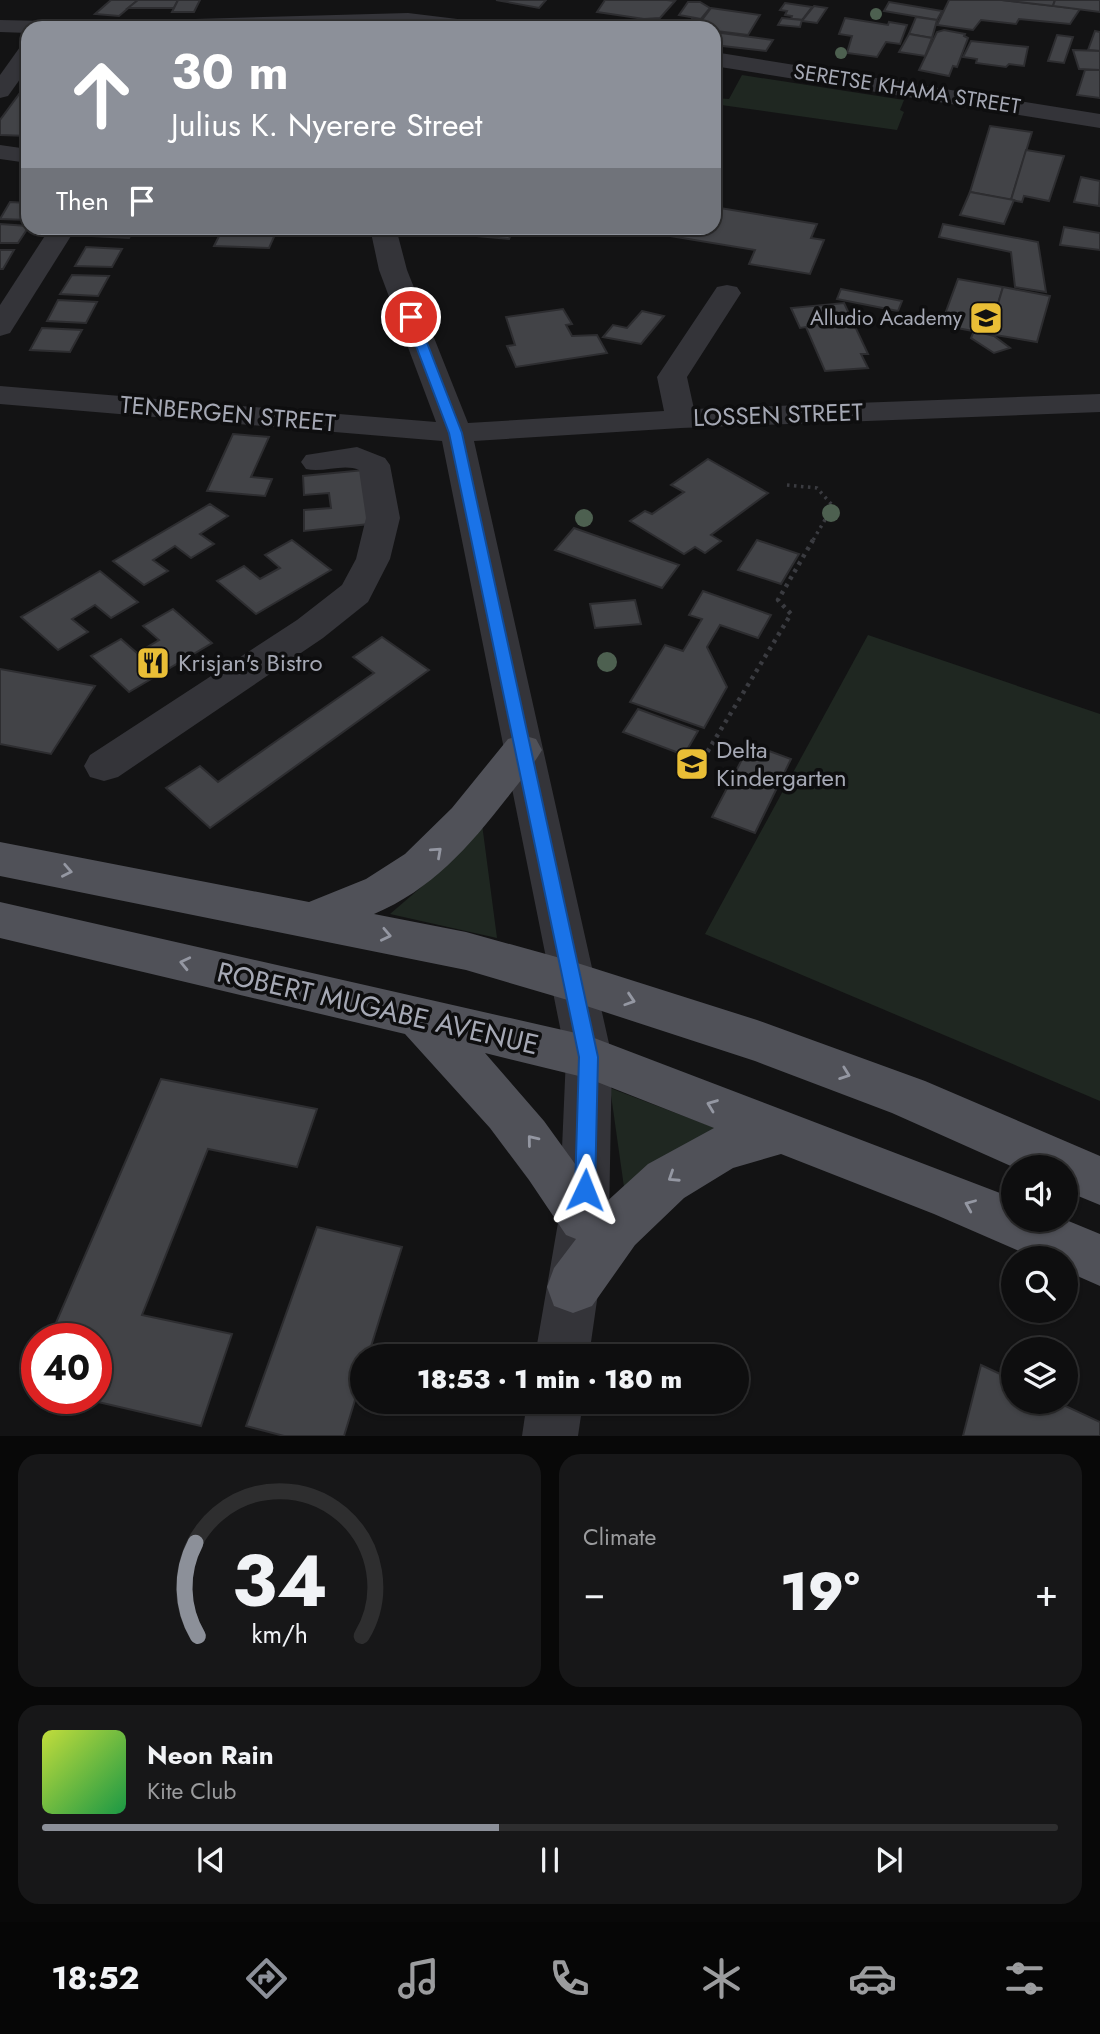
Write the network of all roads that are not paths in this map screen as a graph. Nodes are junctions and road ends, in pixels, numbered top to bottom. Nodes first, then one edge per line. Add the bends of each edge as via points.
1 (409, 16) edge
2 (276, 21) edge
3 (439, 21) edge
4 (0, 26) edge
5 (21, 26) edge
6 (724, 60) edge
7 (21, 62) edge
8 (721, 75) edge
9 (0, 91) edge
10 (1100, 121) edge
11 (0, 152) edge
12 (21, 155) edge
13 (59, 235) edge
14 (385, 235) edge
15 (727, 293) dead end
16 (0, 327) edge
17 (0, 395) edge
18 (1100, 403) edge
19 (681, 419) junction
20 (309, 420) junction
21 (456, 433) junction
22 (522, 750) junction
23 (104, 766) dead end
24 (0, 859) edge
25 (313, 919) junction
26 (0, 920) edge
27 (571, 981) junction
28 (418, 1017) junction
29 (589, 1057) junction
30 (780, 1131) junction
31 (1100, 1181) edge
32 (584, 1217) junction
33 (1100, 1260) edge
34 (573, 1287) junction
35 (564, 1344) edge
36 (553, 1414) edge
37 (550, 1436) edge

1 - 2 street
1 - 3 street
4 - 5 street
6 - 8 street via 728,71
6 - 10 street, SERETSE KHAMA STREET
7 - 9 street
11 - 12 street
13 - 16 street
14 - 21 street via 393,270
15 - 19 street via 672,377
17 - 20 street, TENBERGEN STREET
18 - 19 street, LOSSEN STREET
19 - 21 street, LOSSEN STREET
20 - 21 street, TENBERGEN STREET
20 - 23 street via 318,468 357,457 374,465 383,518 373,559 355,593 310,629
21 - 22 street
25 -> 22 main road via 400,881 439,852
22 - 27 street
24 -> 25 main road
25 -> 27 main road via 466,951
28 -> 26 main road, ROBERT MUGABE AVENUE
27 - 29 street
27 -> 31 main road via 757,1041 908,1097
28 - 29 main road, ROBERT MUGABE AVENUE
32 -> 28 main road via 540,1151 491,1091
30 -> 29 main road, ROBERT MUGABE AVENUE
29 - 32 street
33 -> 30 main road, ROBERT MUGABE AVENUE
30 -> 34 main road via 721,1148 666,1181 617,1227
32 - 34 street
34 - 35 street
36 - 37 street

